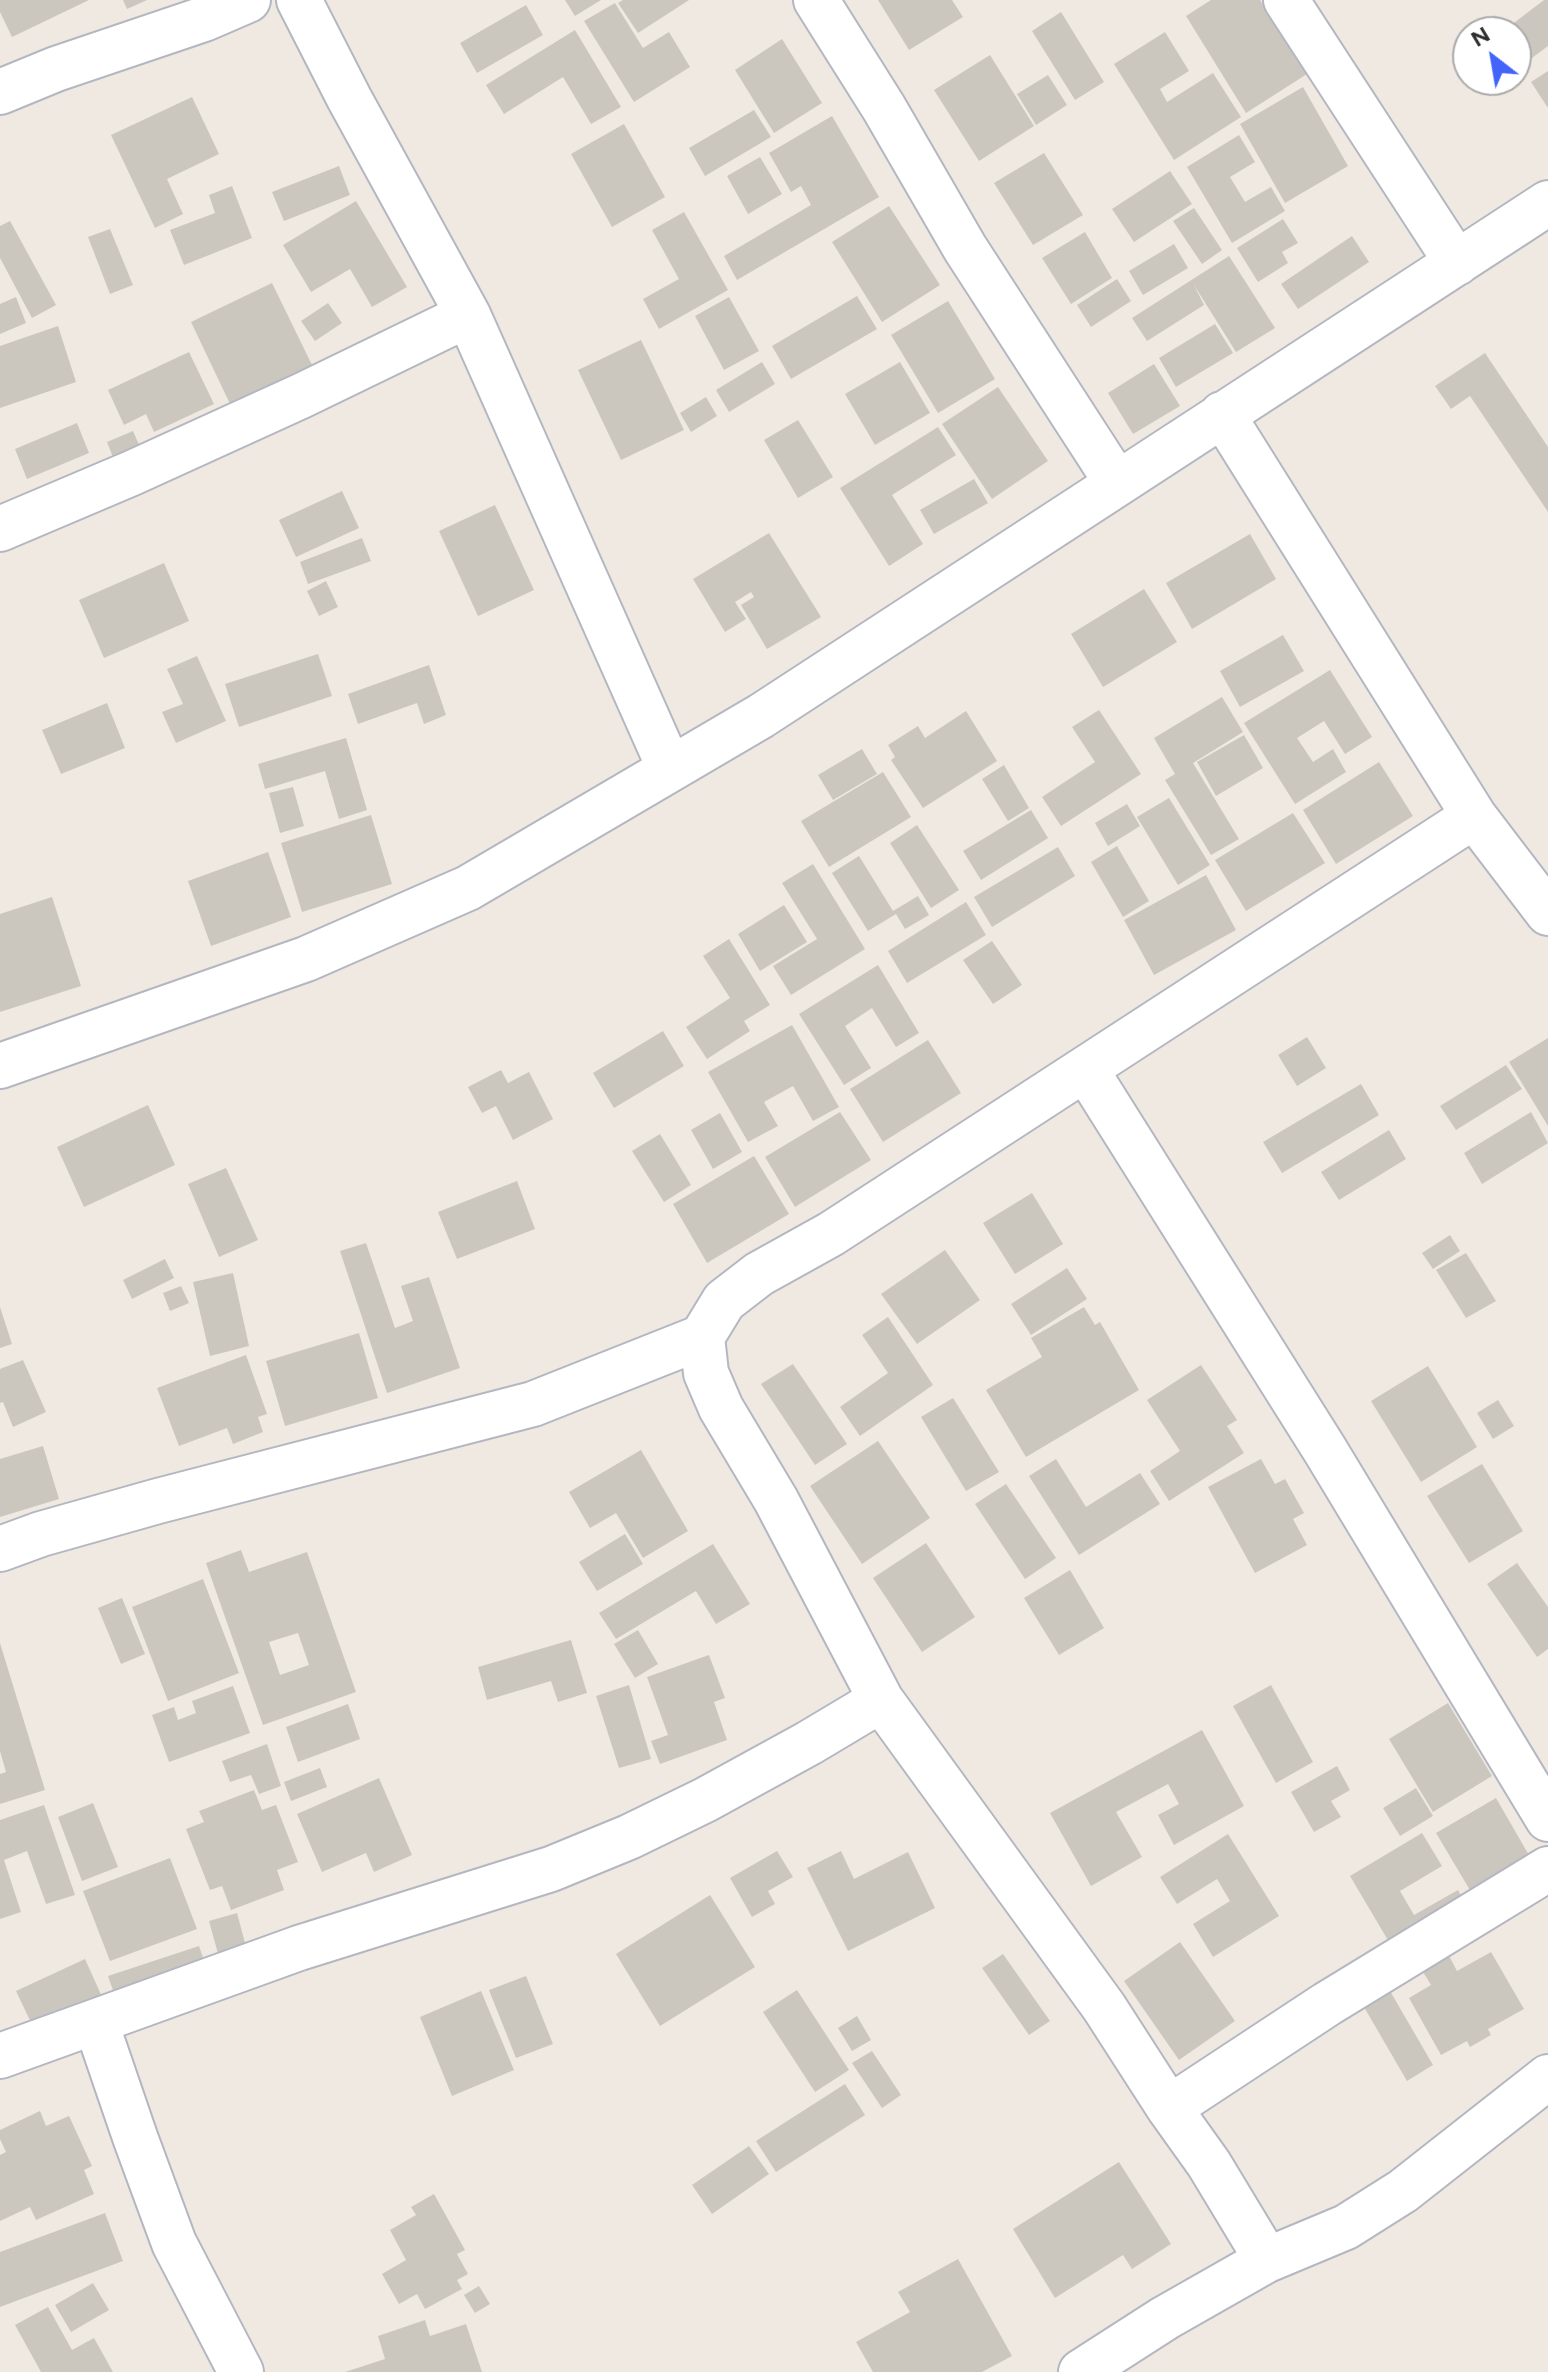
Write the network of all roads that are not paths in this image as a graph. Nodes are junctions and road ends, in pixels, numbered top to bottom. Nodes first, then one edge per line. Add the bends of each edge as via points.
1 (248, 0) edge
2 (299, 0) edge
3 (816, 0) edge
4 (1286, 0) edge
5 (0, 92) edge
6 (1548, 203) edge
7 (1457, 263) junction
8 (468, 315) junction
9 (1222, 414) junction
10 (1117, 483) junction
11 (0, 529) edge
12 (669, 767) junction
13 (1474, 816) junction
14 (1548, 913) edge
15 (0, 1066) edge
16 (1086, 1070) junction
17 (702, 1337) junction
18 (0, 1549) edge
19 (881, 1700) junction
20 (1548, 1819) edge
21 (1548, 1869) edge
22 (96, 2023) junction
23 (0, 2056) edge
24 (1548, 2077) edge
25 (1169, 2108) junction
26 (1267, 2260) junction
27 (241, 2372) edge
28 (1081, 2372) edge

1 - 5 street
2 - 8 street
3 - 10 street via 965,248
4 - 7 street
6 - 7 street
7 - 9 street
8 - 11 street via 301,396
8 - 12 street
9 - 10 street
9 - 13 street
10 - 12 street via 761,716
12 - 15 street via 454,894 306,959
13 - 14 street
13 - 16 street
16 - 17 street via 831,1234 759,1274 724,1301
16 - 20 street
17 - 18 street via 533,1404 158,1501
17 - 19 street via 706,1373 721,1408 776,1500
19 - 22 street via 629,1837 551,1869 299,1948
19 - 25 street via 1104,2007
21 - 25 street
22 - 23 street
22 - 27 street via 174,2243
24 - 26 street via 1403,2191 1346,2227
25 - 26 street
26 - 28 street

